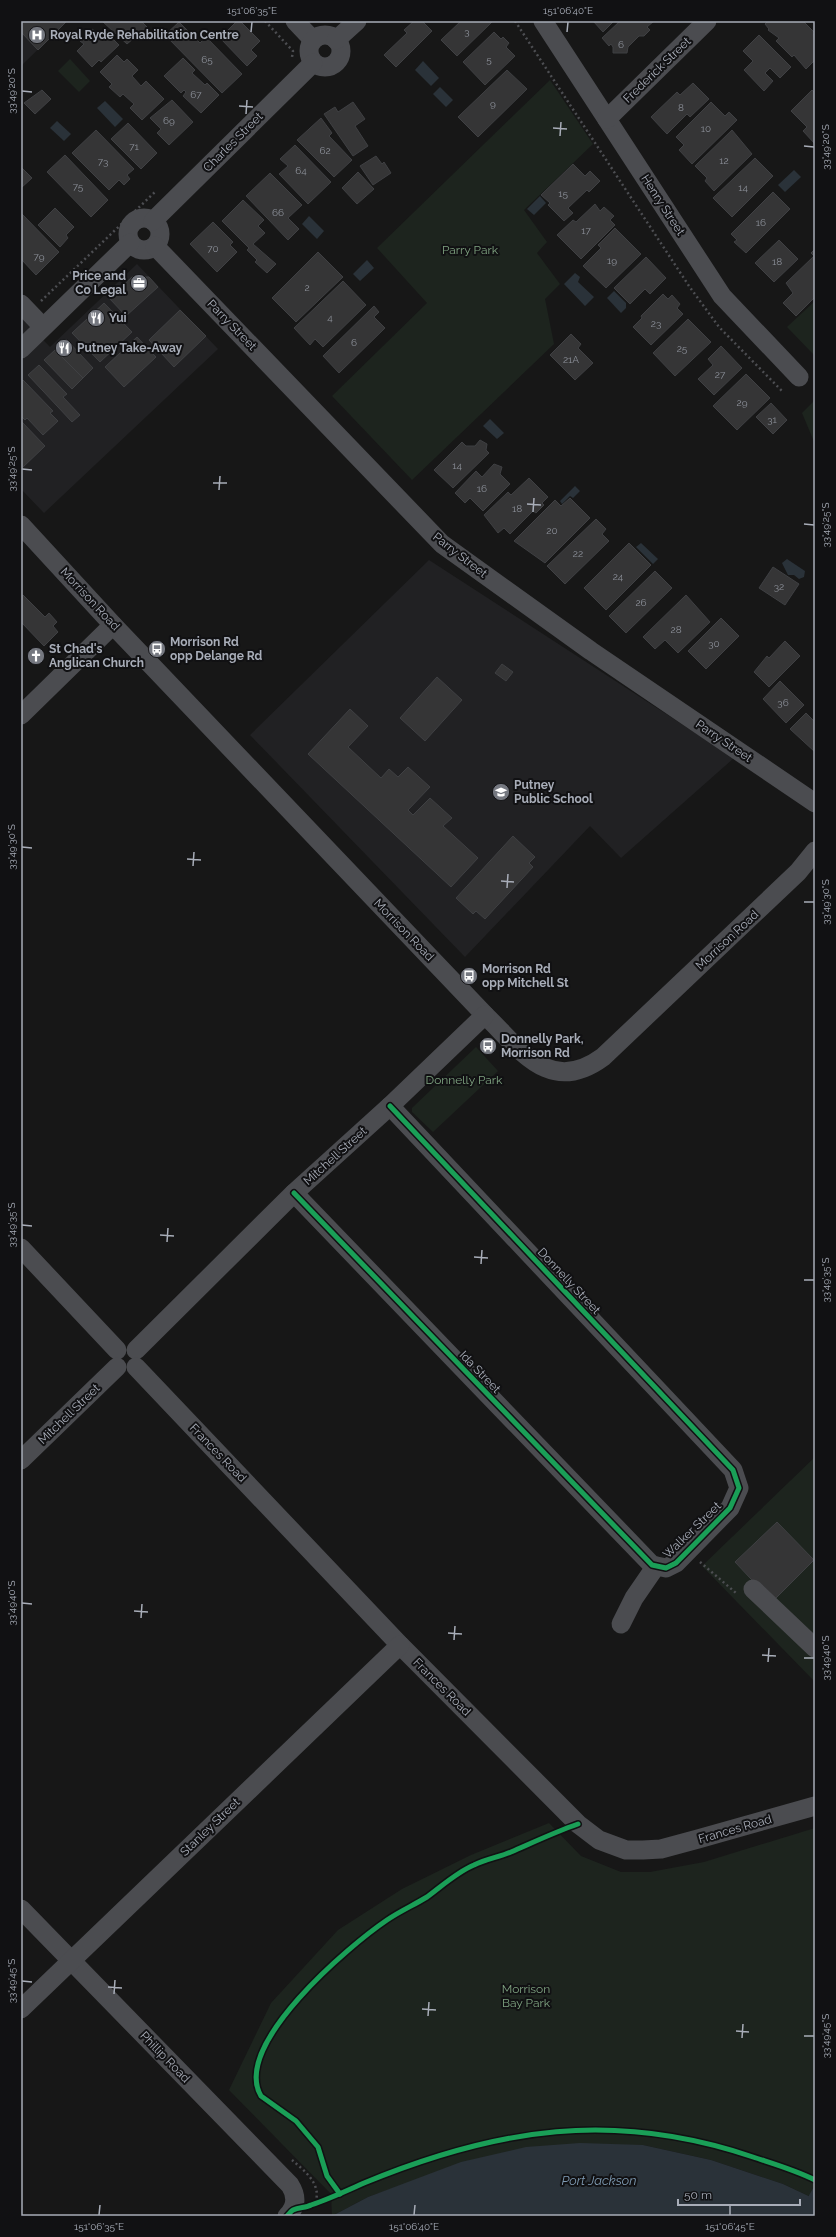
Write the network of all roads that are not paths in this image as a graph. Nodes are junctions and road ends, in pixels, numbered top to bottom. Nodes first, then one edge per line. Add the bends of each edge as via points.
1 (295, 21) edge
2 (357, 21) edge
3 (543, 21) edge
4 (707, 21) edge
5 (313, 40) junction
6 (336, 40) junction
7 (313, 63) junction
8 (607, 119) junction
9 (153, 221) junction
10 (130, 243) junction
11 (155, 246) junction
12 (25, 308) edge
13 (44, 327) junction
14 (21, 349) edge
15 (799, 377) dead end
16 (21, 525) edge
17 (113, 625) junction
18 (21, 715) edge
19 (815, 803) edge
20 (815, 851) edge
21 (806, 870) edge
22 (484, 1015) junction
23 (390, 1106) junction
24 (294, 1193) junction
25 (21, 1248) edge
26 (126, 1358) junction
27 (21, 1460) edge
28 (733, 1470) joint
29 (654, 1565) junction
30 (746, 1592) road end
31 (621, 1624) dead end
32 (400, 1645) junction
33 (815, 1648) edge
34 (815, 1806) edge
35 (21, 1909) edge
36 (72, 1961) junction
37 (21, 2009) edge
38 (290, 2213) edge

1 - 5 street
2 - 6 street
3 - 8 street, Henry Street
4 - 8 street, Frederick Street
5 - 6 street via 325,35
5 - 7 street via 308,51
6 - 7 street via 341,52 336,63 325,68
7 - 9 street, Charles Street
8 - 15 street, Henry Street via 722,296
9 - 10 street via 142,218 132,222 128,232
9 - 11 street via 160,232
10 - 11 street via 139,250
10 - 13 street
11 - 19 street, Parry Street via 442,544 591,651
12 - 13 street
13 - 14 street
16 - 17 street, Morrison Road
17 - 18 street
17 - 22 street, Morrison Road
20 - 21 street, Morrison Road
21 - 22 street, Morrison Road via 592,1065 567,1073 551,1070 533,1062
22 - 23 street, Mitchell Street
23 - 24 street, Mitchell Street
23 - 28 street, Donnelly Street
24 - 26 street, Mitchell Street
24 - 29 street, Ida Street
25 - 26 street, Frances Road
26 - 27 street, Mitchell Street
26 - 32 street, Frances Road
28 - 29 street, Walker Street via 739,1488 730,1508 676,1563 666,1568
29 - 31 street, Walker Street
30 - 33 street
32 - 34 street, Frances Road via 578,1824 599,1840 626,1850 661,1849
32 - 36 street, Stanley Street
35 - 36 street, Phillip Road
36 - 37 street, Stanley Street
36 - 38 street, Phillip Road via 290,2185 295,2197

